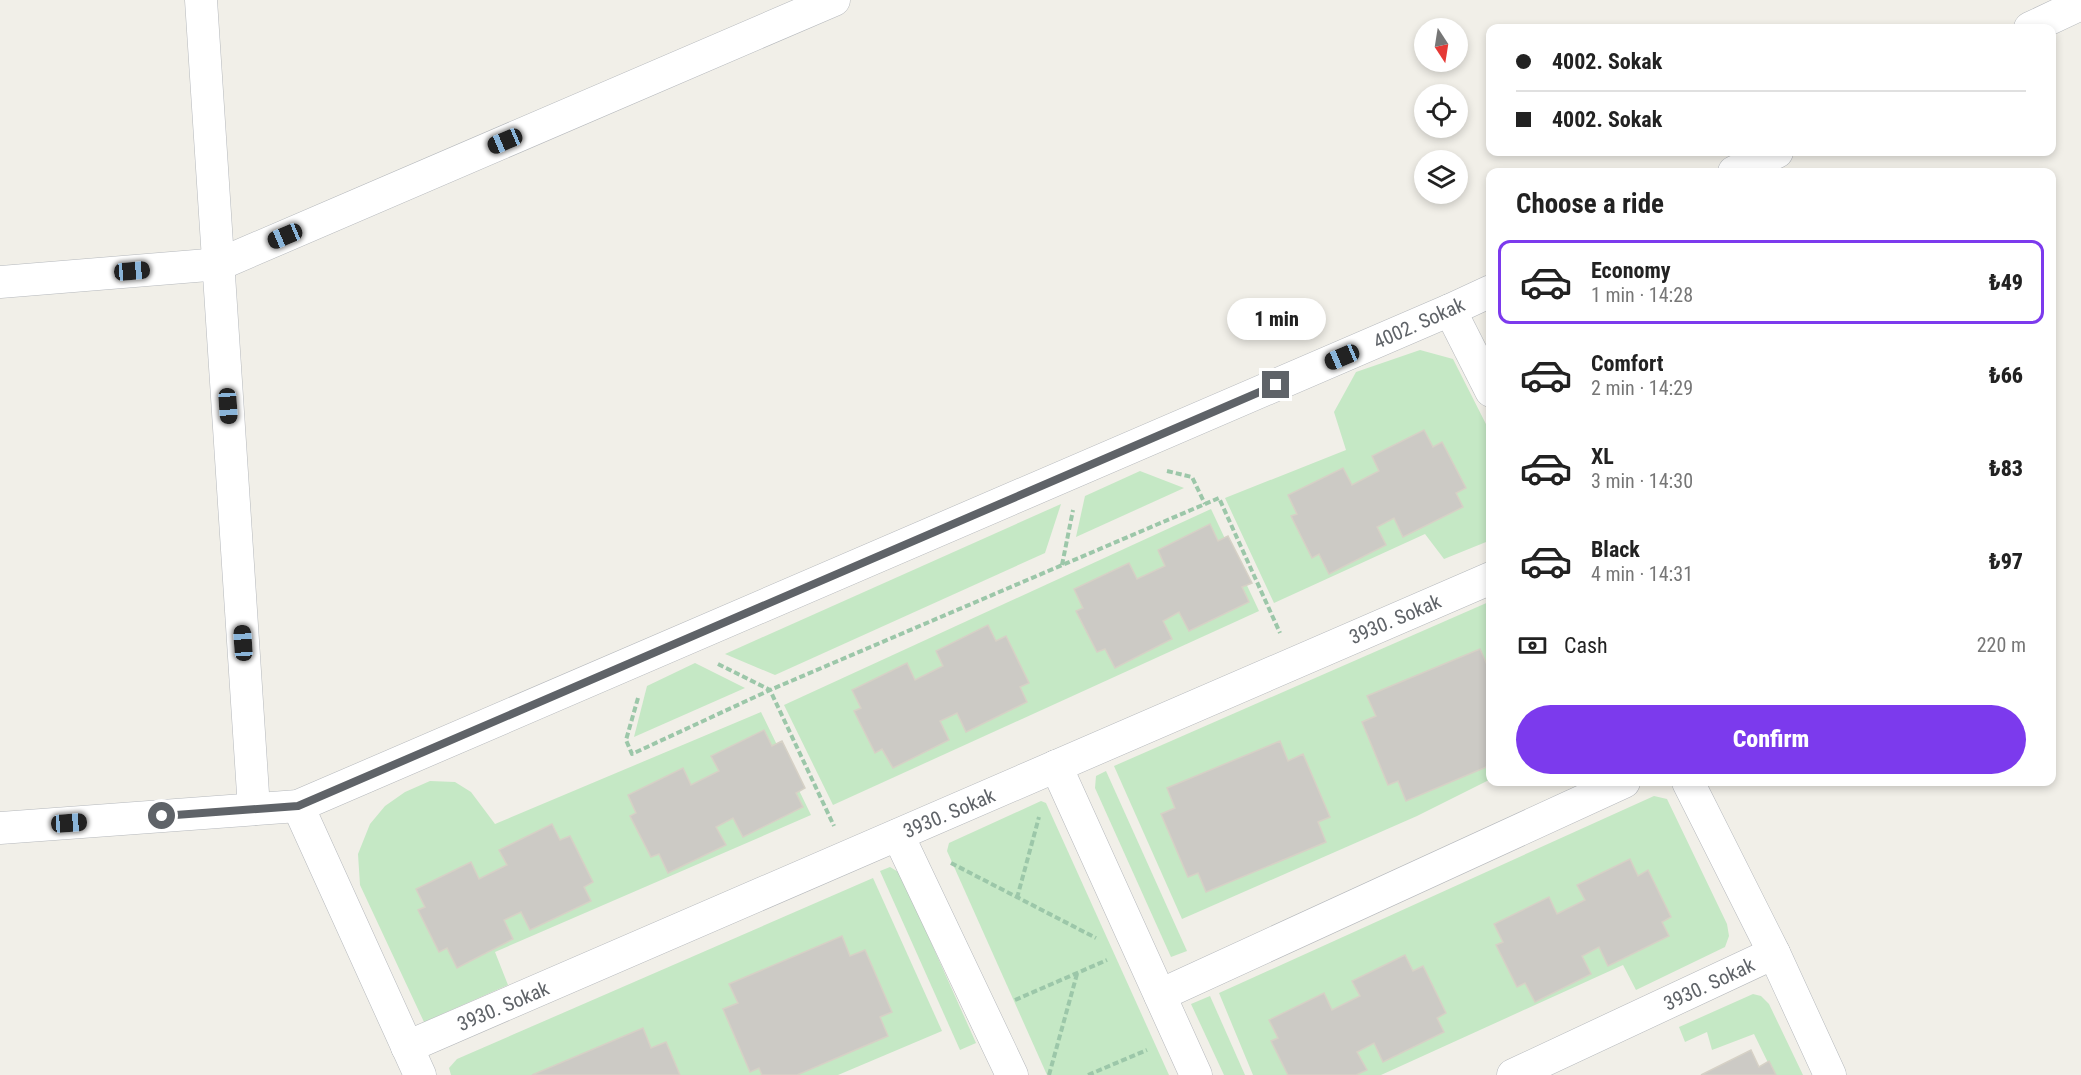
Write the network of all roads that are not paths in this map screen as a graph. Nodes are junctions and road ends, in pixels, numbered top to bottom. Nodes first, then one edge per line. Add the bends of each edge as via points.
1 (201, 0) edge
2 (834, 0) edge
3 (2081, 4) edge
4 (2038, 24) edge
5 (1768, 156) edge
6 (1743, 168) edge
7 (220, 264) junction
8 (0, 282) edge
9 (1486, 293) edge
10 (1450, 310) junction
11 (1486, 381) edge
12 (1486, 580) edge
13 (1056, 766) junction
14 (1615, 786) edge
15 (1690, 786) edge
16 (298, 806) junction
17 (254, 809) junction
18 (0, 828) edge
19 (898, 835) junction
20 (1774, 953) junction
21 (1160, 995) junction
22 (407, 1047) junction
23 (1007, 1074) edge
24 (420, 1075) edge
25 (1196, 1075) edge
26 (1513, 1075) edge
27 (1830, 1075) edge

1 - 7 street
2 - 7 street
3 - 4 street
5 - 6 street
7 - 8 street
7 - 17 street
9 - 10 street, 4002. Sokak
10 - 11 street
10 - 16 street, 4002. Sokak
12 - 13 street, 3930. Sokak
13 - 19 street, 3930. Sokak
13 - 21 street
14 - 21 street
15 - 20 street
16 - 17 street, 4002. Sokak
16 - 22 street
17 - 18 street, 4002. Sokak
19 - 22 street, 3930. Sokak
19 - 23 street
20 - 26 street, 3930. Sokak
20 - 27 street
21 - 25 street
22 - 24 street

